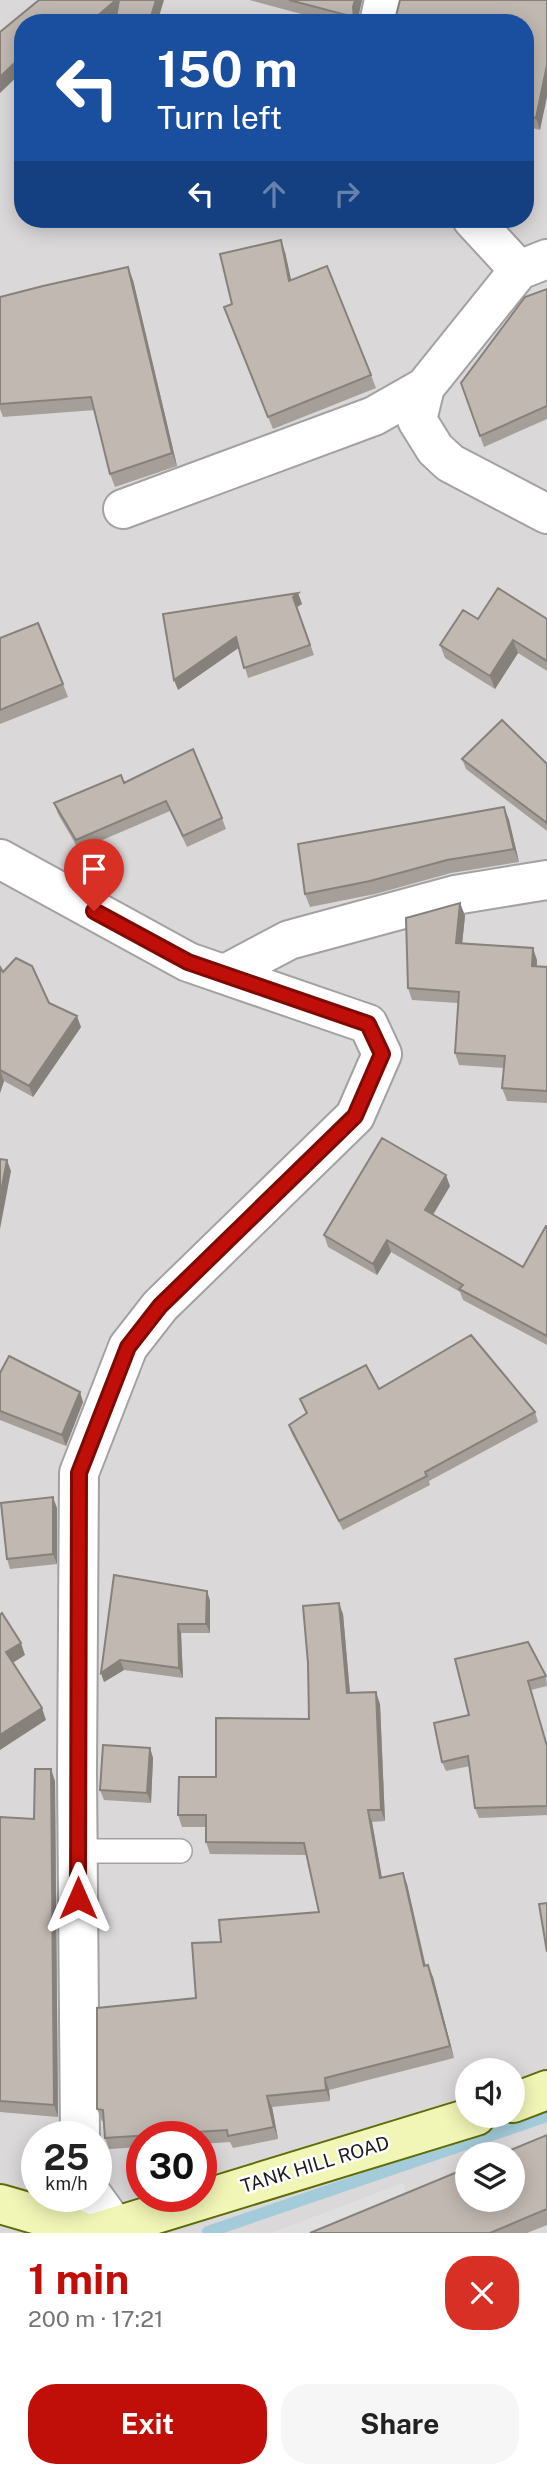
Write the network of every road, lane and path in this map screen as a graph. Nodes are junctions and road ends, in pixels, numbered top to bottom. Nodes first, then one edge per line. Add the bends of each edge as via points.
1 (487, 228) edge
2 (539, 258) edge
3 (425, 387) junction
4 (123, 509) dead end
5 (547, 514) edge
6 (0, 859) edge
7 (547, 880) edge
8 (225, 974) junction
9 (77, 1851) junction
10 (180, 1851) dead end
11 (547, 2090) edge
12 (525, 2098) edge
13 (80, 2121) edge
14 (455, 2123) edge
15 (0, 2204) edge
16 (185, 2217) edge
17 (97, 2222) edge

1 - 2 street
2 - 3 street
3 - 4 street via 374,416
3 - 5 street via 417,420 435,449 450,463
6 - 8 street via 188,962
7 - 8 street via 455,895 289,940
8 - 9 street via 368,1024 382,1054 355,1116 160,1306 128,1347 79,1473
9 - 10 lane
9 - 13 street
11 - 12 street
14 - 16 street, TANK HILL ROAD
15 - 17 street via 45,2217
16 - 17 street, TANK HILL ROAD

